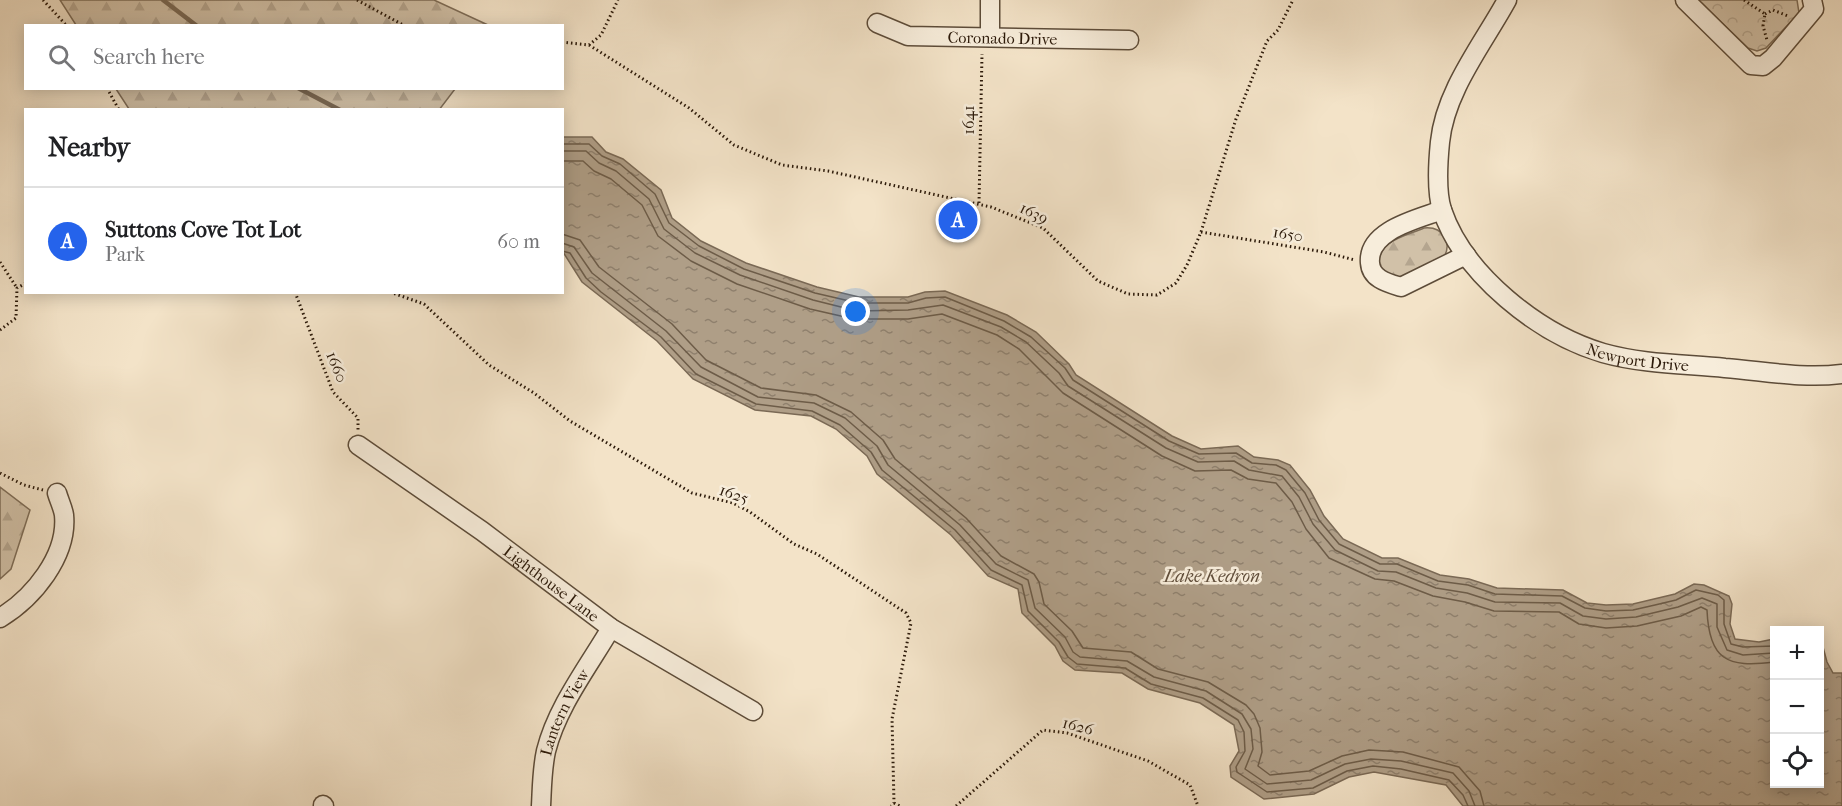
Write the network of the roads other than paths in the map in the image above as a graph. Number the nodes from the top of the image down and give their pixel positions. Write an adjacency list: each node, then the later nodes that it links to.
1 (990, 0): 6 (street)
2 (1507, 0): 8 (street, Newport Drive)
3 (1685, 0): 4 (street)
4 (1812, 0)
5 (877, 23): 6 (street, Coronado Drive)
6 (986, 37): 7 (street, Coronado Drive)
7 (1129, 40)
8 (1442, 210): 9 (street, Newport Drive); 9 (street)
9 (1466, 255): 10 (street, Newport Drive)
10 (1842, 374)
11 (358, 445): 14 (street, Lighthouse Lane)
12 (57, 493): 13 (street)
13 (0, 618)
14 (611, 628): 15 (street, Lighthouse Lane); 16 (street, Lantern View)
15 (753, 711)
16 (542, 806)

